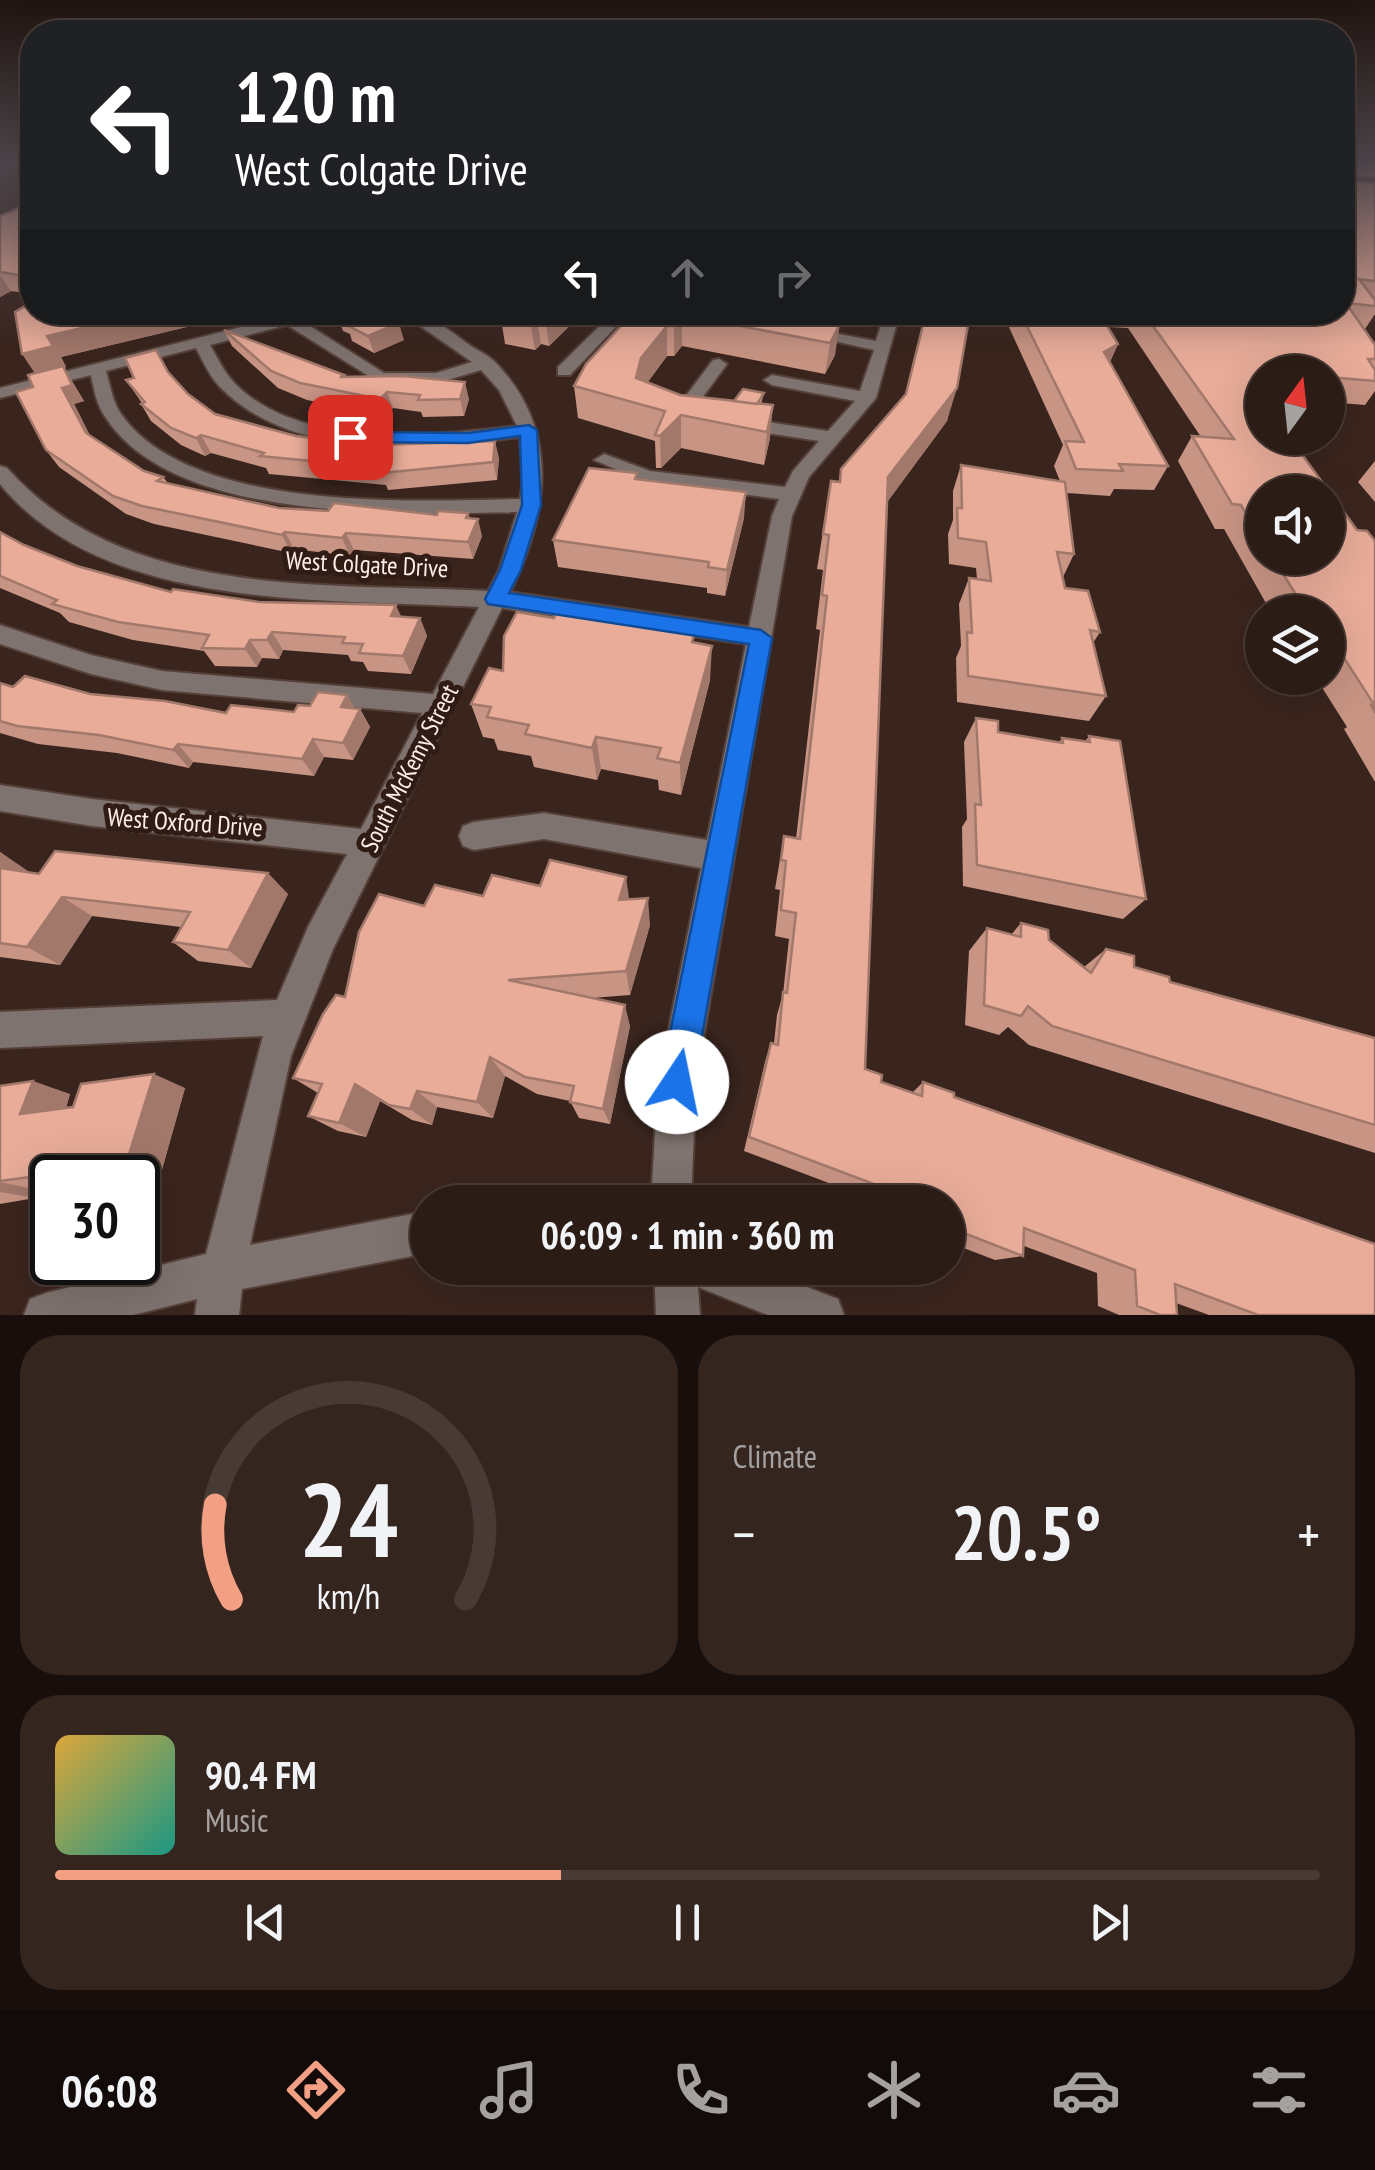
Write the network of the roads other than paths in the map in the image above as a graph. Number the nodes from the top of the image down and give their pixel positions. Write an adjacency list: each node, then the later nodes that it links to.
1 (278, 325): 7 (street)
2 (289, 325): 9 (street)
3 (431, 325): 9 (street, South McKemy Street)
4 (610, 325): 12 (street)
5 (890, 325): 8 (street)
6 (790, 330): 8 (street)
7 (202, 344): 11 (street); 16 (street)
8 (885, 347): 15 (street)
9 (487, 363): 16 (street, South McKemy Street)
10 (719, 364): 17 (street)
11 (96, 368): 14 (street); 21 (street)
12 (564, 371)
13 (772, 380): 15 (street)
14 (0, 393)
15 (867, 398): 17 (street)
16 (529, 430): 21 (street, South McKemy Street)
17 (834, 438): 20 (street)
18 (604, 460): 20 (street)
19 (0, 472): 22 (street, West Colgate Drive)
20 (791, 494): 24 (street)
21 (531, 505): 22 (street, South McKemy Street)
22 (496, 599): 24 (street, West Colgate Drive); 25 (street, South McKemy Street)
23 (0, 634): 25 (street)
24 (761, 638): 29 (street)
25 (441, 706): 28 (street, South McKemy Street)
26 (0, 798): 28 (street, West Oxford Drive)
27 (474, 836): 29 (street)
28 (370, 844): 30 (street, South McKemy Street)
29 (720, 858): 32 (street)
30 (288, 1017): 31 (street); 34 (street, South McKemy Street)
31 (0, 1030)
32 (671, 1185)
33 (410, 1235): 34 (street)
34 (223, 1271): 37 (street); 38 (street, South McKemy Street)
35 (675, 1285): 39 (street)
36 (747, 1285): 40 (street)
37 (46, 1315)
38 (217, 1315)
39 (678, 1315)
40 (822, 1315)

